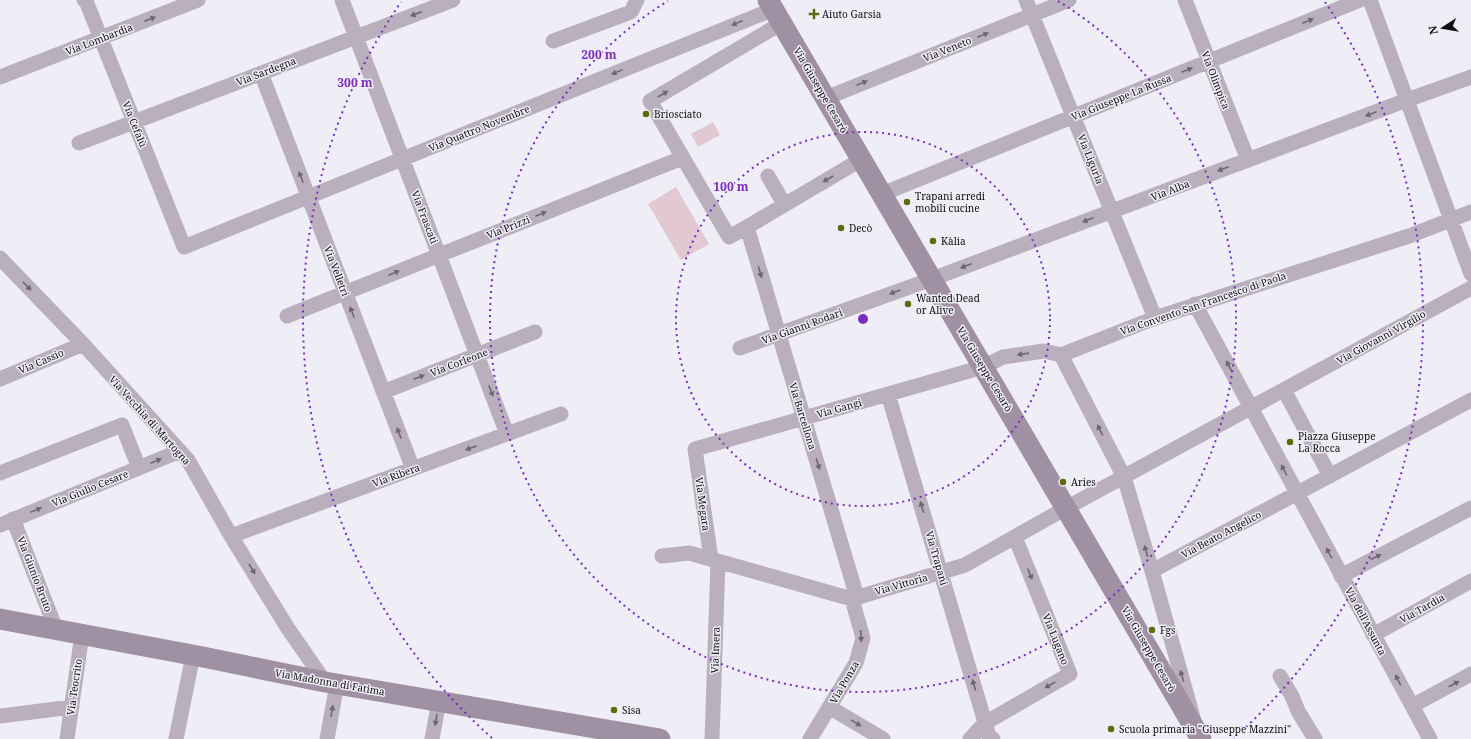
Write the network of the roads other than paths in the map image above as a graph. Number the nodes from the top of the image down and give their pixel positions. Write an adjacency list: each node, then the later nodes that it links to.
1 (85, 0): 14 (street, Via Cefalù)
2 (198, 0): 14 (street, Via Lombardia, one-way to 2)
3 (342, 0): 13 (street, Via Frascati)
4 (453, 0): 13 (street, Via Sardegna, one-way to 13)
5 (637, 0): 15 (street)
6 (1026, 0): 12 (street, Via Liguria)
7 (1069, 0): 12 (street, Via Veneto)
8 (1185, 0): 16 (street, Via Olimpica)
9 (1360, 0): 16 (street, Via Giuseppe La Russa, one-way to 9)
10 (1370, 0): 21 (street)
11 (775, 7): 20 (street, Via Giuseppe Cesarò); 25 (street, Via Quattro Novembre, one-way to 25); 27 (street, one-way to 11)
12 (1032, 15): 20 (street, Via Veneto, one-way to 12); 22 (street, Via Liguria)
13 (356, 37): 17 (street, Via Sardegna); 25 (street, Via Frascati)
14 (100, 38): 18 (street, Via Lombardia); 23 (street, Via Cefalù)
15 (553, 41)
16 (1209, 62): 22 (street, Via Giuseppe La Russa, one-way to 16); 28 (street, Via Olimpica)
17 (260, 73): 23 (street, Via Sardegna); 31 (street, Via Velletri, one-way to 17)
18 (0, 77)
19 (1471, 77): 21 (street, Via Alba)
20 (826, 98): 26 (street, Via Giuseppe Cesarò)
21 (1407, 100): 28 (street, Via Alba, one-way to 28); 35 (street)
22 (1073, 117): 30 (street, Via Giuseppe La Russa); 33 (street, Via Liguria)
23 (134, 122): 24 (street, Via Sardegna); 37 (street, Via Cefalù)
24 (79, 143)
25 (403, 159): 31 (street, Via Quattro Novembre); 38 (street, Via Frascati)
26 (862, 159): 30 (street, Via Giuseppe Cesarò); 32 (street, one-way to 32)
27 (677, 160): 36 (street); 38 (street, Via Prizzi, one-way to 27)
28 (1248, 160): 33 (street, Via Alba, one-way to 33)
29 (768, 176): 32 (street)
30 (882, 194): 41 (street, Via Giuseppe Cesarò)
31 (308, 197): 37 (street, Via Quattro Novembre); 43 (street, Via Velletri)
32 (784, 204): 36 (street)
33 (1112, 211): 41 (street, Via Alba, one-way to 41); 46 (street, Via Liguria)
34 (1471, 212): 35 (street, Via Convento San Francesco di Paola)
35 (1451, 219): 40 (street); 44 (street, Via Convento San Francesco di Paola)
36 (748, 231): 48 (street, Via Barcellona, one-way to 48)
37 (184, 247)
38 (439, 255): 43 (street, Via Prizzi, one-way to 38); 51 (street, Via Frascati)
39 (0, 258): 49 (street, Via Vecchia di Martogna, one-way to 49)
40 (1471, 274)
41 (932, 279): 48 (street, Via Gianni Rodari, one-way to 48); 53 (street, Via Giuseppe Cesarò)
42 (1471, 288): 55 (street, Via Giovanni Virgilio)
43 (345, 293): 45 (street, Via Prizzi); 56 (street, Via Velletri, one-way to 43)
44 (1195, 304): 46 (street, Via Convento San Francesco di Paola); 59 (street, one-way to 44)
45 (287, 316)
46 (1155, 318): 52 (street, Via Convento San Francesco di Paola)
47 (534, 332): 51 (street, Via Corleone)
48 (779, 334): 50 (street, Via Gianni Rodari); 61 (street, Via Barcellona)
49 (83, 344): 54 (street, Via Cassio); 64 (street, Via Vecchia di Martogna)
50 (740, 348)
51 (477, 355): 56 (street, Via Corleone, one-way to 51); 62 (street, Via Frascati, one-way to 62)
52 (1061, 355): 53 (street, Via Gangi, one-way to 53); 69 (street, one-way to 52)
53 (983, 367): 57 (street, Via Gangi); 71 (street, Via Giuseppe Cesarò)
54 (0, 379)
55 (1288, 388): 59 (street, Via Giovanni Virgilio); 68 (street)
56 (383, 392): 66 (street, Via Velletri, one-way to 56)
57 (888, 394): 61 (street, Via Gangi); 79 (street, Via Trapani, one-way to 57)
58 (1471, 400): 68 (street)
59 (1247, 407): 69 (street); 70 (street, Via dell'Assunta, one-way to 59)
60 (561, 414): 62 (street, Via Ribera)
61 (804, 418): 63 (street, Via Gangi); 82 (street, Via Barcellona, one-way to 82)
62 (507, 434): 66 (street, Via Ribera, one-way to 66)
63 (695, 449): 77 (street, Via Megara)
64 (180, 451): 65 (street, Via Giulio Cesare, one-way to 64); 74 (street, Via Vecchia di Martogna)
65 (139, 468): 67 (street); 73 (street, Via Giulio Cesare, one-way to 65)
66 (413, 469): 74 (street, Via Ribera)
67 (0, 473)
68 (1334, 474): 70 (street, Via Beato Angelico)
69 (1124, 477): 71 (street, Via Vittoria); 78 (street, one-way to 69)
70 (1296, 498): 78 (street, Via Beato Angelico); 80 (street, Via dell'Assunta, one-way to 70)
71 (1066, 508): 75 (street, Via Vittoria); 97 (street, Via Giuseppe Cesarò)
72 (1471, 508): 80 (street, one-way to 72)
73 (7, 522): 84 (street, Via Giunio Bruto)
74 (231, 536): 90 (street, Via Vecchia di Martogna, one-way to 90)
75 (1015, 537): 79 (street, Via Vittoria); 96 (street, Via Lugano, one-way to 96)
76 (662, 556): 77 (street)
77 (715, 560): 82 (street); 104 (street, Via Imera)
78 (1152, 571): 97 (street, one-way to 78)
79 (941, 572): 82 (street, Via Vittoria); 96 (street, Via Trapani, one-way to 79)
80 (1341, 576): 86 (street, Via dell'Assunta)
81 (1471, 581): 86 (street, Via Tardia)
82 (855, 598): 94 (street, Via Ponza, one-way to 94)
83 (0, 619): 84 (street, Via Madonna di Fatima)
84 (56, 629): 85 (street, Via Madonna di Fatima)
85 (82, 634): 87 (street, Via Madonna di Fatima); 93 (street, Via Teocrito)
86 (1373, 634): 92 (street, Via dell'Assunta, one-way to 86)
87 (198, 656): 90 (street, Via Madonna di Fatima); 99 (street); 100 (street)
88 (1471, 674): 92 (street, one-way to 88)
89 (1280, 676): 109 (street)
90 (331, 683): 91 (street, Via Madonna di Fatima); 101 (street, one-way to 90)
91 (439, 701): 102 (street, one-way to 102); 103 (street, Via Madonna di Fatima)
92 (1412, 706): 110 (street, Via dell'Assunta)
93 (72, 707): 95 (street); 98 (street, Via Teocrito)
94 (829, 707): 105 (street, Via Ponza); 106 (street, one-way to 106)
95 (0, 716)
96 (985, 723): 107 (street, Via Lugano); 108 (street, Via Trapani)
97 (1198, 733)
98 (67, 739)
99 (176, 739)
100 (186, 739)
101 (327, 739)
102 (432, 739)
103 (660, 739)
104 (712, 739)
105 (810, 739)
106 (883, 739)
107 (970, 739)
108 (993, 739)
109 (1315, 739)
110 (1430, 739)

